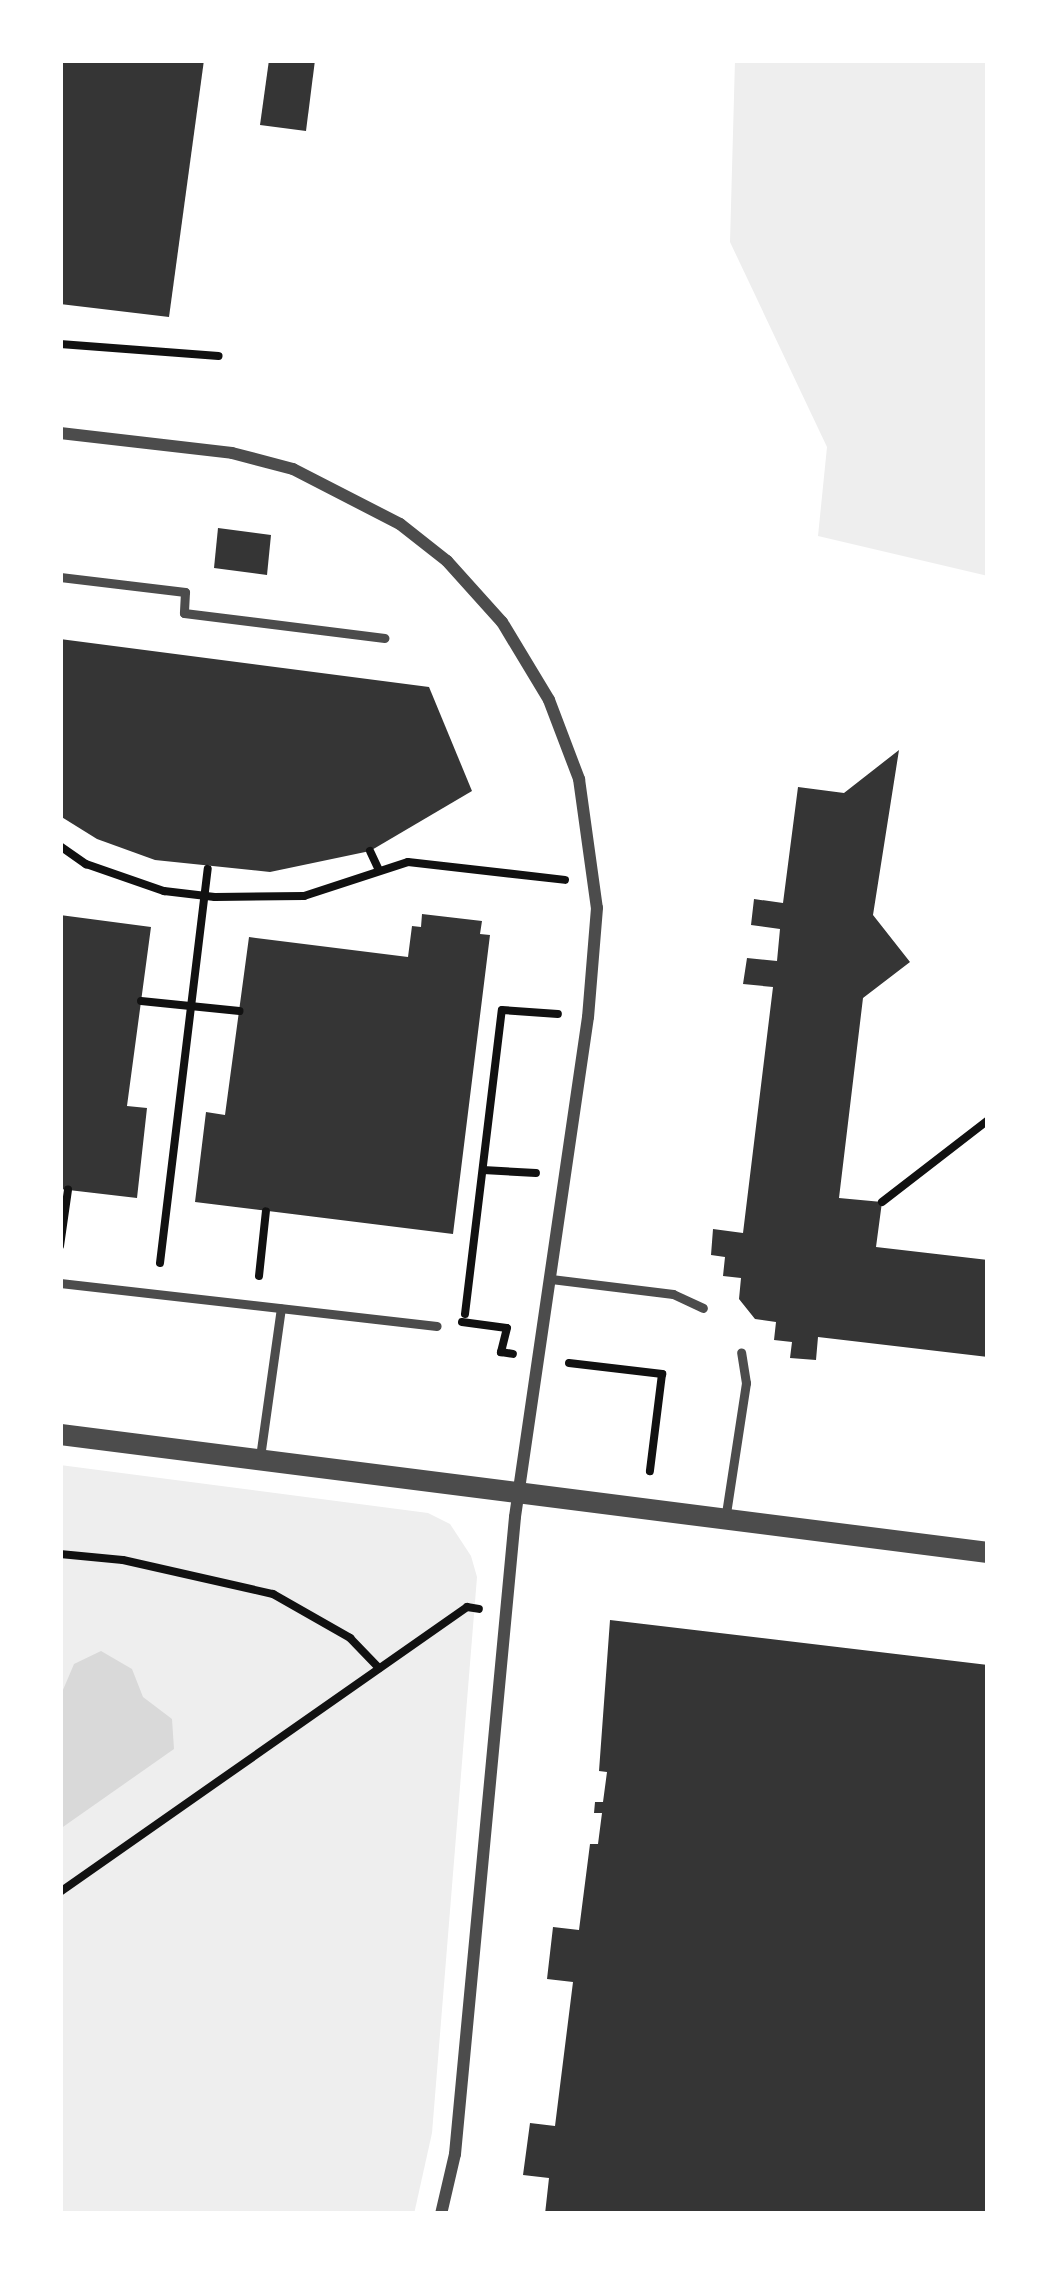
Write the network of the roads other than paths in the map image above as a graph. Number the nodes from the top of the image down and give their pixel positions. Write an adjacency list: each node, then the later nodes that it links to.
1 (60, 433): 4 (street)
2 (60, 577): 3 (lane)
3 (384, 638)
4 (551, 1279): 7 (lane); 12 (street)
5 (60, 1283): 6 (lane)
6 (280, 1308): 8 (lane); 11 (lane)
7 (703, 1308)
8 (437, 1326)
9 (741, 1352): 13 (lane)
10 (60, 1434): 11 (street)
11 (260, 1459): 12 (street)
12 (518, 1493): 13 (street); 15 (street)
13 (725, 1520): 14 (street)
14 (988, 1552)
15 (441, 2214)

